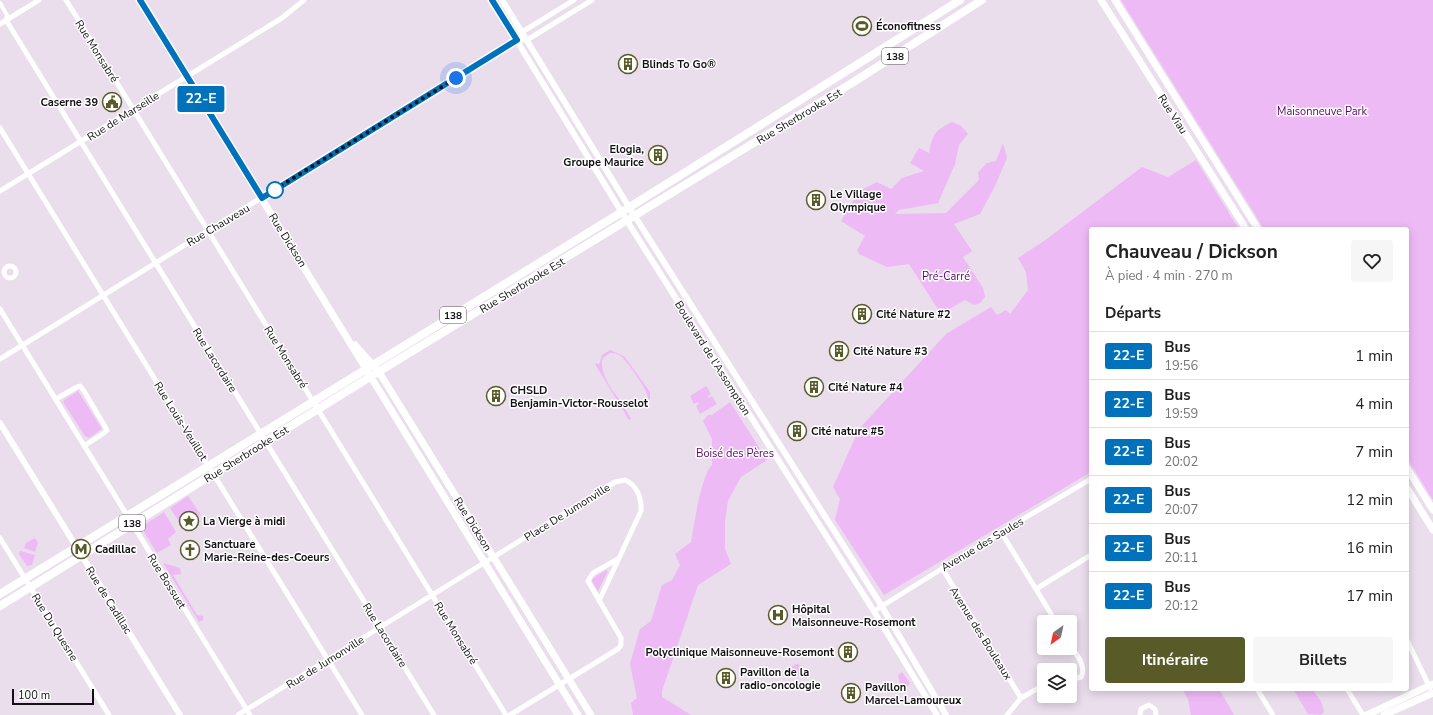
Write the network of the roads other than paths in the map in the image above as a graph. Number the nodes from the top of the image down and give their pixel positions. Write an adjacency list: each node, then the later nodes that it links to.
1 (39, 0): 15 (street)
2 (66, 0): 22 (street, Rue Monsabré)
3 (140, 0): 21 (main road, Rue Dickson)
4 (304, 0): 21 (street, Rue de Marseille)
5 (492, 0): 19 (street, Boulevard de l'Assomption)
6 (502, 0): 18 (street, Boulevard de l'Assomption)
7 (574, 0): 18 (street, Rue Chauveau)
8 (592, 0): 20 (street)
9 (960, 0): 14 (main road, Rue Sherbrooke Est / 138)
10 (982, 0): 17 (main road, Rue Sherbrooke Est / 138)
11 (1101, 0): 34 (main road, Rue Viau)
12 (1115, 0): 35 (main road, Rue Viau)
13 (0, 3): 15 (street, Rue Lacordaire)
14 (931, 18): 17 (main road); 30 (main road, Rue Sherbrooke Est / 138)
15 (6, 20): 16 (street); 24 (street, Rue Lacordaire)
16 (0, 24)
17 (938, 28): 32 (main road, Rue Sherbrooke Est / 138)
18 (522, 32): 19 (street, Rue Chauveau); 20 (street, Boulevard de l'Assomption)
19 (517, 40): 20 (street); 27 (street, Boulevard de l'Assomption); 29 (street, Rue Chauveau)
20 (527, 40): 26 (street, Boulevard de l'Assomption)
21 (187, 77): 22 (street, Rue de Marseille); 29 (main road, Rue Dickson)
22 (133, 109): 24 (street, Rue de Marseille); 36 (street, Rue Monsabré)
23 (0, 128): 25 (street, Rue Louis-Veuillot)
24 (81, 142): 25 (street, Rue de Marseille); 37 (street, Rue Lacordaire)
25 (29, 174): 28 (street, Rue de Marseille); 38 (street, Rue Louis-Veuillot)
26 (610, 178): 27 (street); 30 (street, Boulevard de l'Assomption)
27 (603, 182): 31 (street, Boulevard de l'Assomption)
28 (0, 191)
29 (262, 198): 36 (street, Rue Chauveau); 40 (main road, Rue Dickson)
30 (629, 207): 31 (main road, Rue Sherbrooke Est / 138); 32 (street, Boulevard de l'Assomption)
31 (621, 212): 33 (street, Boulevard de l'Assomption); 43 (main road, Rue Sherbrooke Est / 138)
32 (634, 216): 33 (main road, Rue Sherbrooke Est / 138); 79 (street, Boulevard de l'Assomption)
33 (627, 221): 45 (main road, Rue Sherbrooke Est / 138); 80 (street, Boulevard de l'Assomption)
34 (1245, 227)
35 (1257, 227)
36 (208, 231): 37 (street, Rue Chauveau); 48 (street, Rue Monsabré)
37 (155, 263): 38 (street, Rue Chauveau); 51 (street, Rue Lacordaire)
38 (104, 296): 41 (street, Rue Chauveau); 54 (street, Rue Louis-Veuillot)
39 (0, 309): 41 (street, Rue Bossuet)
40 (348, 337): 43 (main road, Rue Dickson); 44 (main road, Rue Dickson)
41 (22, 345): 42 (street, Rue Chauveau); 47 (street, Rue Bossuet)
42 (0, 359)
43 (373, 364): 44 (main road, Rue Sherbrooke Est / 138); 45 (main road, Rue Dickson)
44 (365, 369): 46 (main road, Rue Dickson); 48 (main road, Rue Sherbrooke Est / 138)
45 (379, 372): 46 (main road, Rue Sherbrooke Est / 138); 68 (main road, Rue Dickson)
46 (370, 377): 49 (main road, Rue Sherbrooke Est / 138); 70 (main road, Rue Dickson)
47 (56, 399): 53 (street, Rue Bossuet); 53 (street)
48 (313, 401): 49 (street, Rue Monsabré); 51 (main road, Rue Sherbrooke Est / 138)
49 (319, 409): 52 (main road, Rue Sherbrooke Est / 138); 76 (street, Rue Monsabré)
50 (0, 423): 65 (street, Rue de Cadillac)
51 (260, 434): 52 (street, Rue Lacordaire); 54 (main road, Rue Sherbrooke Est / 138)
52 (266, 442): 56 (main road, Rue Sherbrooke Est / 138); 82 (street, Rue Lacordaire)
53 (84, 446): 60 (street, Rue Bossuet)
54 (208, 465): 56 (street, Rue Louis-Veuillot); 60 (main road, Rue Sherbrooke Est / 138)
55 (1409, 471): 59 (main road)
56 (213, 474): 61 (main road, Rue Sherbrooke Est / 138); 85 (street, Rue Louis-Veuillot)
57 (1089, 480): 63 (street, Avenue des Saules)
58 (1409, 491): 62 (main road)
59 (1433, 510)
60 (127, 516): 61 (street, Rue Bossuet); 65 (main road, Rue Sherbrooke Est / 138)
61 (132, 524): 66 (main road, Rue Sherbrooke Est / 138); 94 (street, Rue Bossuet)
62 (1433, 530)
63 (1001, 532): 71 (street, Avenue des Saules); 74 (street)
64 (0, 538): 72 (street, Rue Du Quesne)
65 (76, 546): 66 (street, Rue de Cadillac); 72 (main road, Rue Sherbrooke Est / 138)
66 (81, 555): 73 (main road, Rue Sherbrooke Est / 138); 97 (street, Rue de Cadillac)
67 (1089, 556): 74 (street)
68 (494, 557): 69 (street, Place De Jumonville); 70 (street, Rue de Jumonville); 87 (main road, Rue Dickson)
69 (618, 560): 77 (street, Place De Jumonville); 77 (street)
70 (484, 563): 76 (street, Rue de Jumonville); 88 (main road, Rue Dickson)
71 (942, 568): 79 (street, Avenue des Saules); 93 (street, Avenue des Bouleaux)
72 (25, 578): 73 (street, Rue Du Quesne); 75 (main road, Rue Sherbrooke Est / 138)
73 (30, 586): 78 (main road, Rue Sherbrooke Est / 138); 96 (street, Rue Du Quesne)
74 (1036, 589): 81 (street)
75 (0, 594)
76 (432, 595): 82 (street, Rue de Jumonville); 102 (street, Rue Monsabré)
77 (599, 601): 87 (street)
78 (0, 606)
79 (881, 607): 80 (street, Avenue des Saules); 107 (street, Boulevard de l'Assomption)
80 (874, 611): 106 (street, Boulevard de l'Assomption)
81 (1052, 615)
82 (380, 628): 85 (street, Rue de Jumonville); 101 (street, Rue Lacordaire)
83 (1409, 644): 90 (street)
84 (1076, 655): 86 (street)
85 (328, 660): 94 (street, Rue de Jumonville); 100 (street, Rue Louis-Veuillot)
86 (1077, 677)
87 (568, 678): 88 (street); 105 (main road, Rue Dickson)
88 (559, 685): 103 (street); 104 (main road, Rue Dickson)
89 (1037, 689): 93 (street)
90 (1432, 689): 95 (main road)
91 (1258, 691): 111 (street)
92 (1348, 691): 112 (street)
93 (1021, 698): 108 (street)
94 (247, 710): 98 (street, Rue de Jumonville); 99 (street, Rue Bossuet)
95 (1388, 712): 113 (main road)
96 (109, 715)
97 (180, 715)
98 (238, 715)
99 (250, 715)
100 (362, 715)
101 (434, 715)
102 (506, 715)
103 (510, 715)
104 (578, 715)
105 (591, 715)
106 (937, 715)
107 (946, 715)
108 (1007, 715)
109 (1140, 715): 110 (street)
110 (1156, 715)
111 (1273, 715)
112 (1364, 715)
113 (1367, 715)

